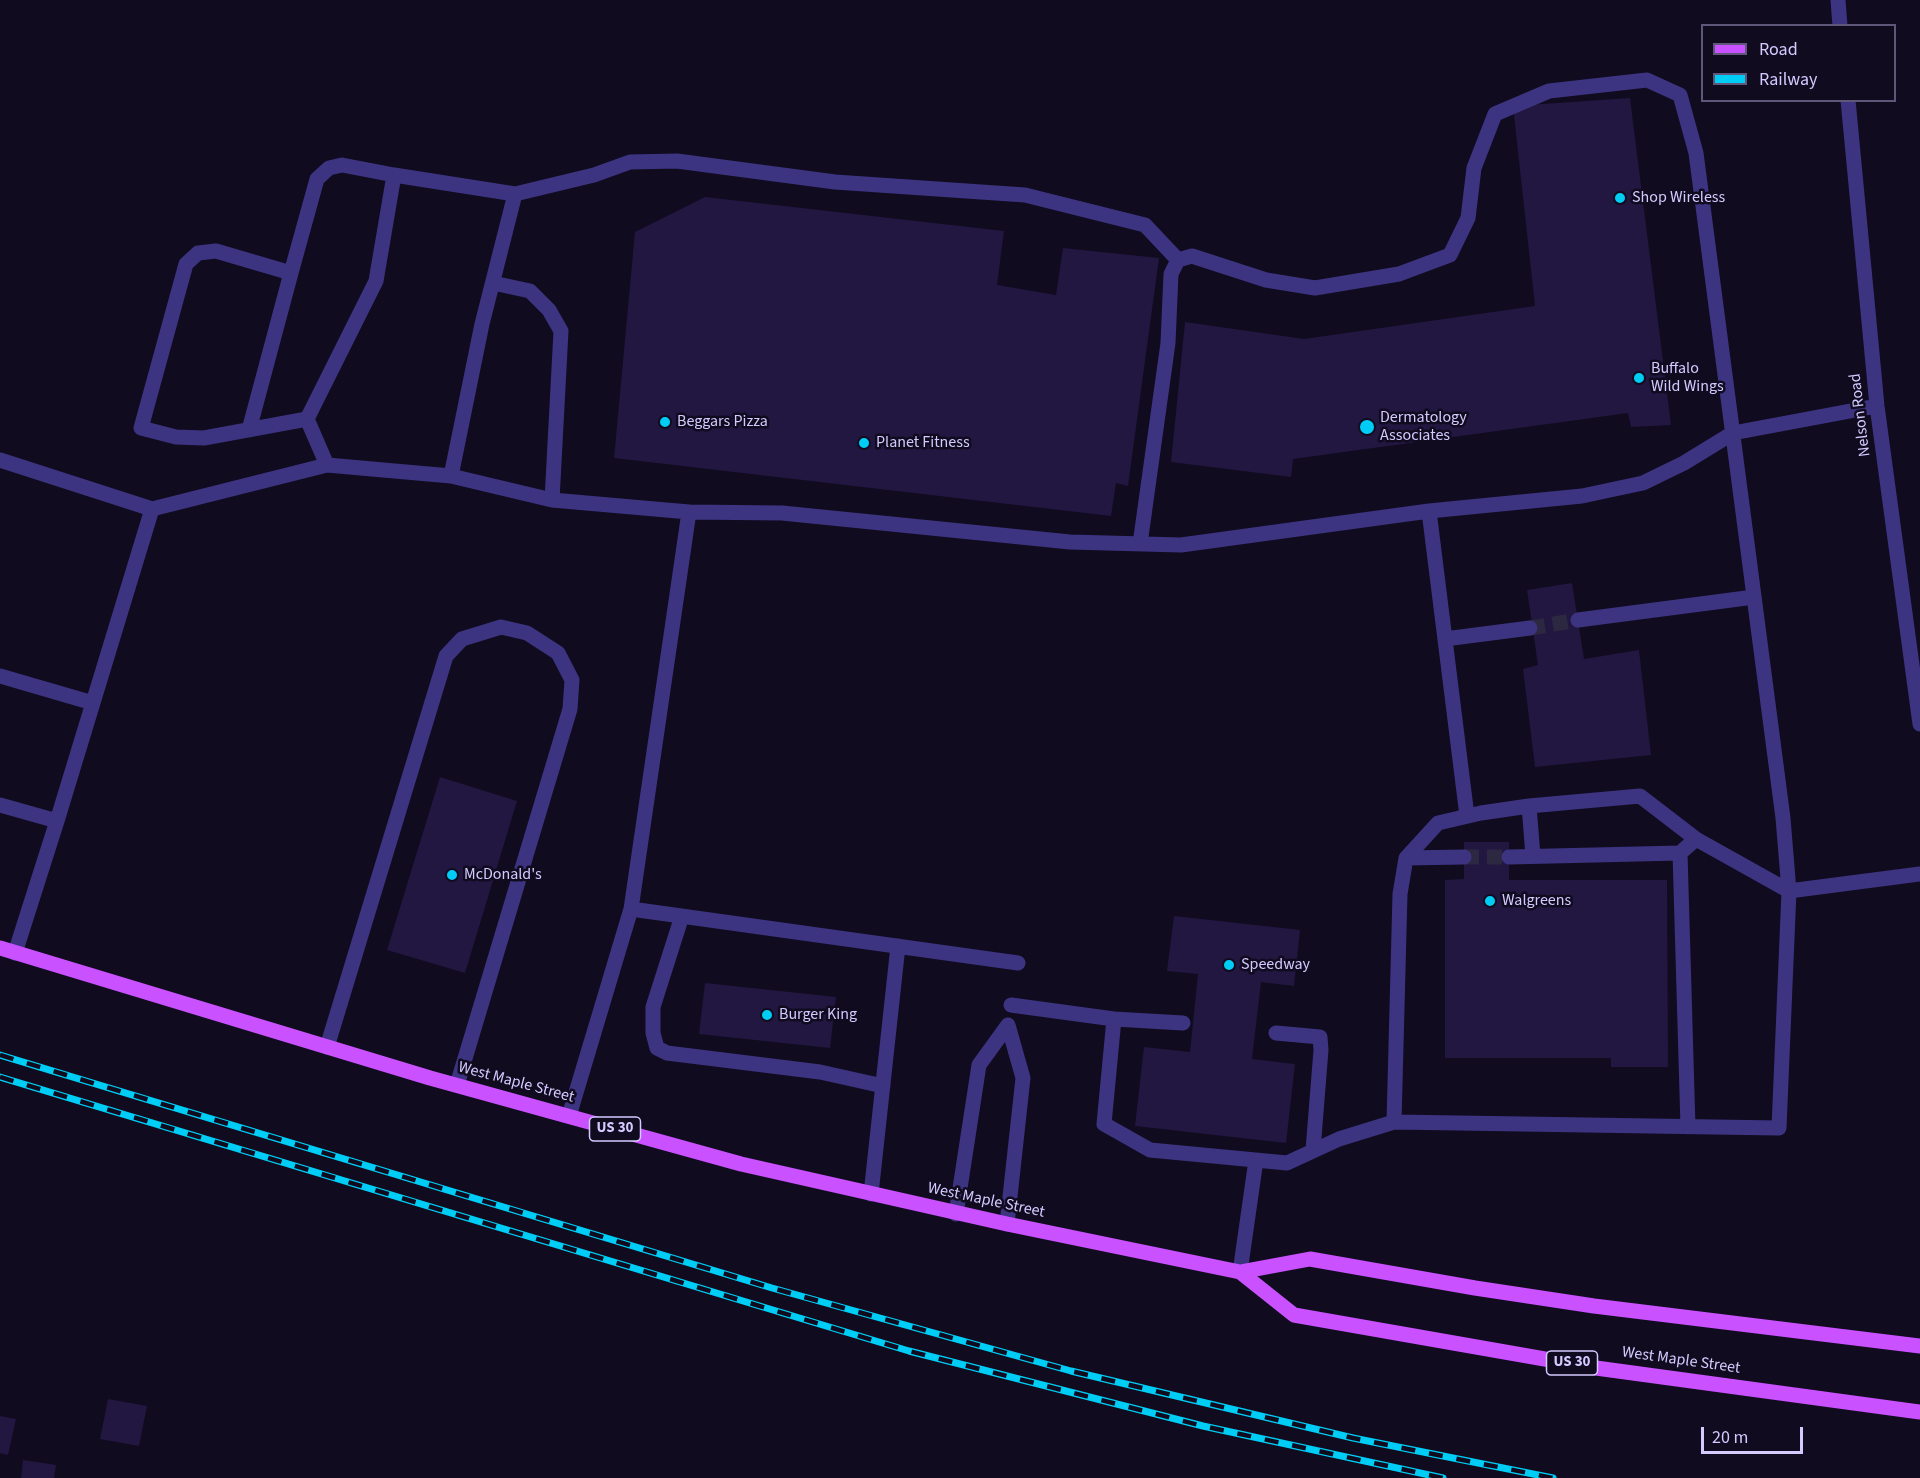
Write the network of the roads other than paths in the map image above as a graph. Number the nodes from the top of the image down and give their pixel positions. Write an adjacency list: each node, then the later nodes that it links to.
1 (1838, 0): 2 (street)
2 (1840, 24)
3 (1848, 102): 9 (street, Nelson Road)
4 (394, 175): 5 (street); 7 (street); 10 (street)
5 (515, 194): 6 (street); 8 (street)
6 (1178, 260): 12 (street); 20 (street)
7 (291, 273): 11 (street); 11 (street)
8 (493, 283): 15 (street); 16 (street)
9 (1877, 406): 12 (street); 27 (street, Nelson Road)
10 (307, 419): 11 (street); 14 (street)
11 (249, 430)
12 (1733, 433): 18 (street); 21 (street)
13 (0, 460): 17 (street)
14 (327, 465): 15 (street); 17 (street)
15 (451, 476): 16 (street)
16 (552, 500): 19 (street)
17 (152, 509): 26 (street)
18 (1429, 511): 20 (street); 24 (street)
19 (689, 512): 20 (street); 40 (street)
20 (1140, 544)
21 (1754, 597): 22 (street); 39 (street)
22 (1578, 620)
23 (1530, 627): 24 (street)
24 (1445, 639): 30 (street)
25 (0, 676): 26 (street)
26 (93, 703): 31 (street)
27 (1920, 724)
28 (0, 805): 31 (street)
29 (1528, 806): 30 (street); 32 (street); 34 (street)
30 (1467, 816): 37 (street)
31 (57, 822): 43 (street)
32 (1696, 839): 33 (street); 39 (street)
33 (1680, 853): 34 (street); 54 (street)
34 (1533, 856): 36 (street)
35 (1464, 857): 37 (street)
36 (1509, 857)
37 (1406, 858): 53 (street)
38 (1920, 874): 39 (street)
39 (1789, 891): 54 (street)
40 (631, 909): 41 (street); 52 (street)
41 (682, 916): 42 (street); 51 (street)
42 (898, 946): 44 (street); 51 (street)
43 (7, 951): 49 (main road, West Maple Street / US 30)
44 (1018, 963)
45 (1011, 1005): 46 (street)
46 (1114, 1019): 47 (street); 56 (street)
47 (1183, 1023)
48 (1276, 1032): 55 (street)
49 (327, 1047): 50 (main road, West Maple Street / US 30); 50 (street)
50 (457, 1085): 52 (main road, West Maple Street / US 30)
51 (883, 1086): 57 (street)
52 (569, 1116): 57 (main road, West Maple Street / US 30)
53 (1394, 1122): 54 (street); 55 (street)
54 (1688, 1127)
55 (1313, 1150): 56 (street)
56 (1256, 1160): 60 (street)
57 (871, 1194): 58 (main road, West Maple Street / US 30)
58 (956, 1214): 59 (main road, West Maple Street / US 30); 59 (street)
59 (1006, 1224): 60 (main road, West Maple Street / US 30)
60 (1240, 1272): 61 (main road, West Maple Street / US 30); 62 (main road, West Maple Street / US 30)
61 (1920, 1346)
62 (1920, 1412)

